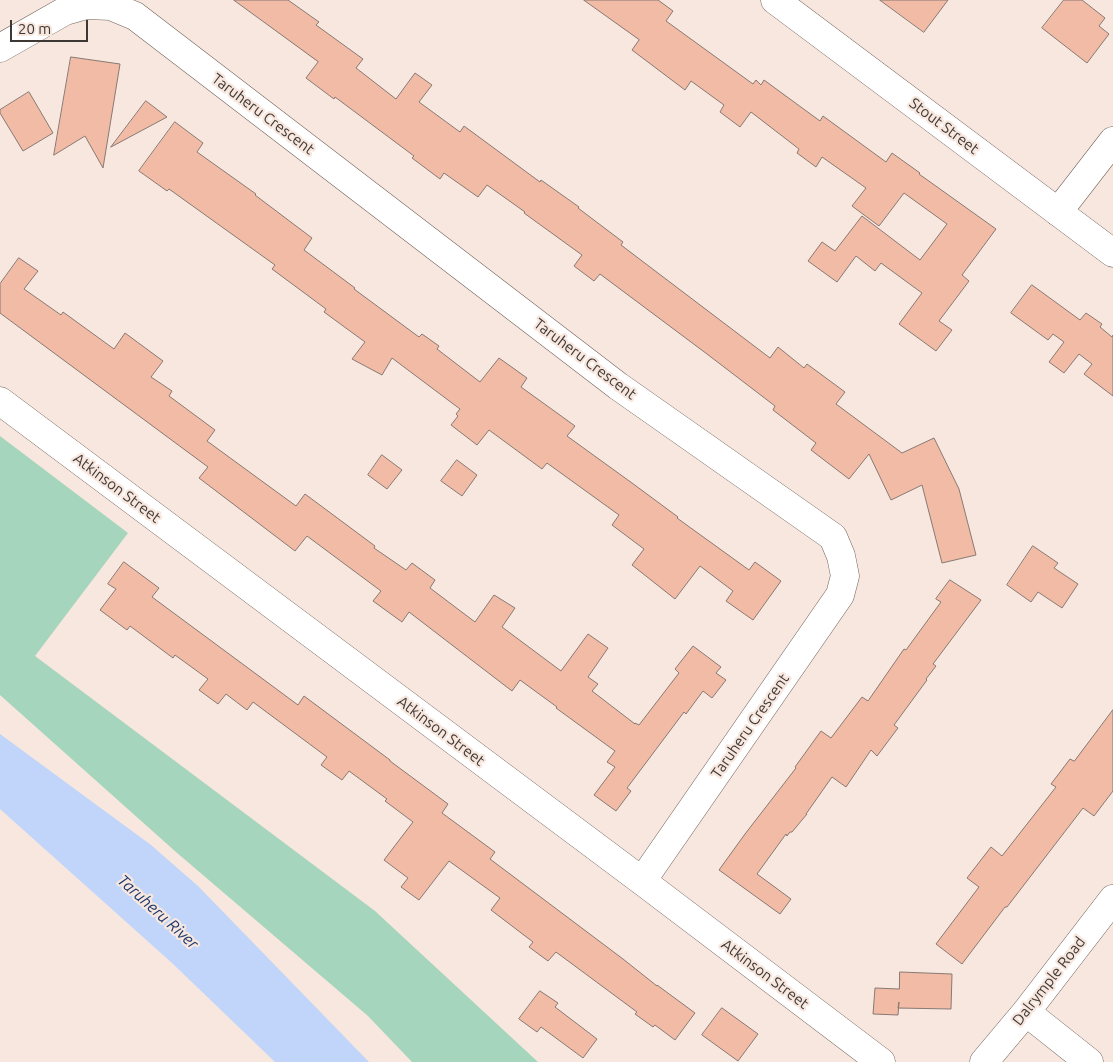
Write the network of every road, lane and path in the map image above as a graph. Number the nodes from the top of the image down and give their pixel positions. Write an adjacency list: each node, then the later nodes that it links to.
1 (775, 0): 4 (street, Stout Street)
2 (0, 48): 7 (street, Taruheru Crescent)
3 (1113, 141): 4 (street)
4 (1058, 212): 5 (street, Stout Street)
5 (1113, 253)
6 (0, 401): 7 (street, Atkinson Street)
7 (642, 881): 10 (street, Atkinson Street)
8 (1113, 899): 9 (street, Dalrymple Road)
9 (1026, 1012): 11 (street, Dalrymple Road); 12 (street)
10 (881, 1062)
11 (984, 1062)
12 (1089, 1062)

